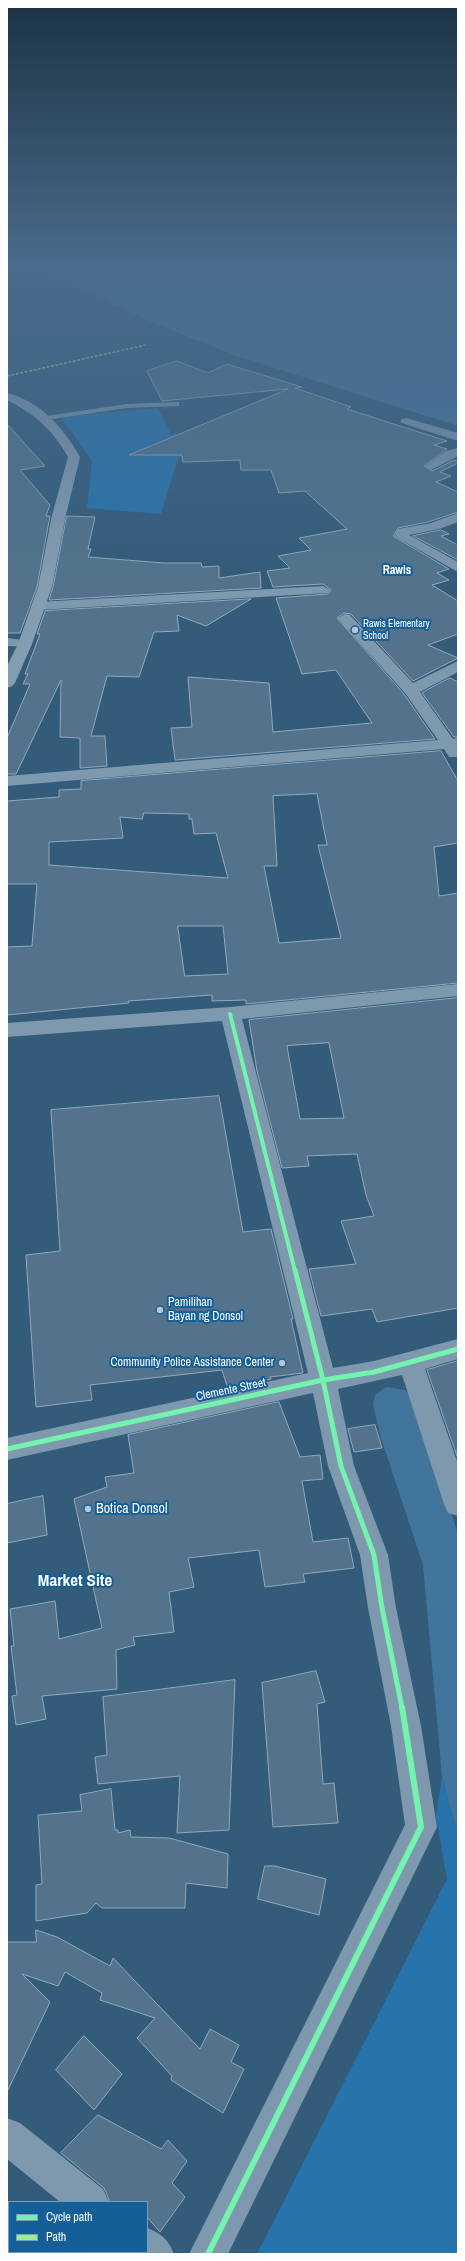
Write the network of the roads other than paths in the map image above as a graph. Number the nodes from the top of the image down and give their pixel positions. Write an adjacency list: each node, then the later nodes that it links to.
1 (7, 396): 3 (main road)
2 (176, 404): 3 (lane)
3 (46, 418): 11 (main road)
4 (406, 421): 5 (street)
5 (458, 437)
6 (458, 452): 7 (street)
7 (431, 466)
8 (458, 518): 9 (street)
9 (458, 568)
10 (322, 590): 11 (street)
11 (38, 606): 14 (main road)
12 (345, 618): 17 (street)
13 (7, 642): 14 (street)
14 (24, 646): 16 (main road)
15 (458, 666): 17 (street)
16 (10, 676)
17 (411, 690): 18 (street)
18 (453, 744): 19 (street); 20 (street)
19 (458, 757)
20 (7, 781)
21 (458, 990): 22 (street)
22 (230, 1014): 23 (street); 26 (street)
23 (7, 1030)
24 (458, 1349): 25 (street, Clemente Street)
25 (399, 1365): 26 (street, Clemente Street); 28 (street)
26 (332, 1379): 27 (street, Clemente Street); 31 (street)
27 (7, 1449)
28 (458, 1504)
29 (7, 2136): 30 (street)
30 (89, 2201)
31 (208, 2254)

